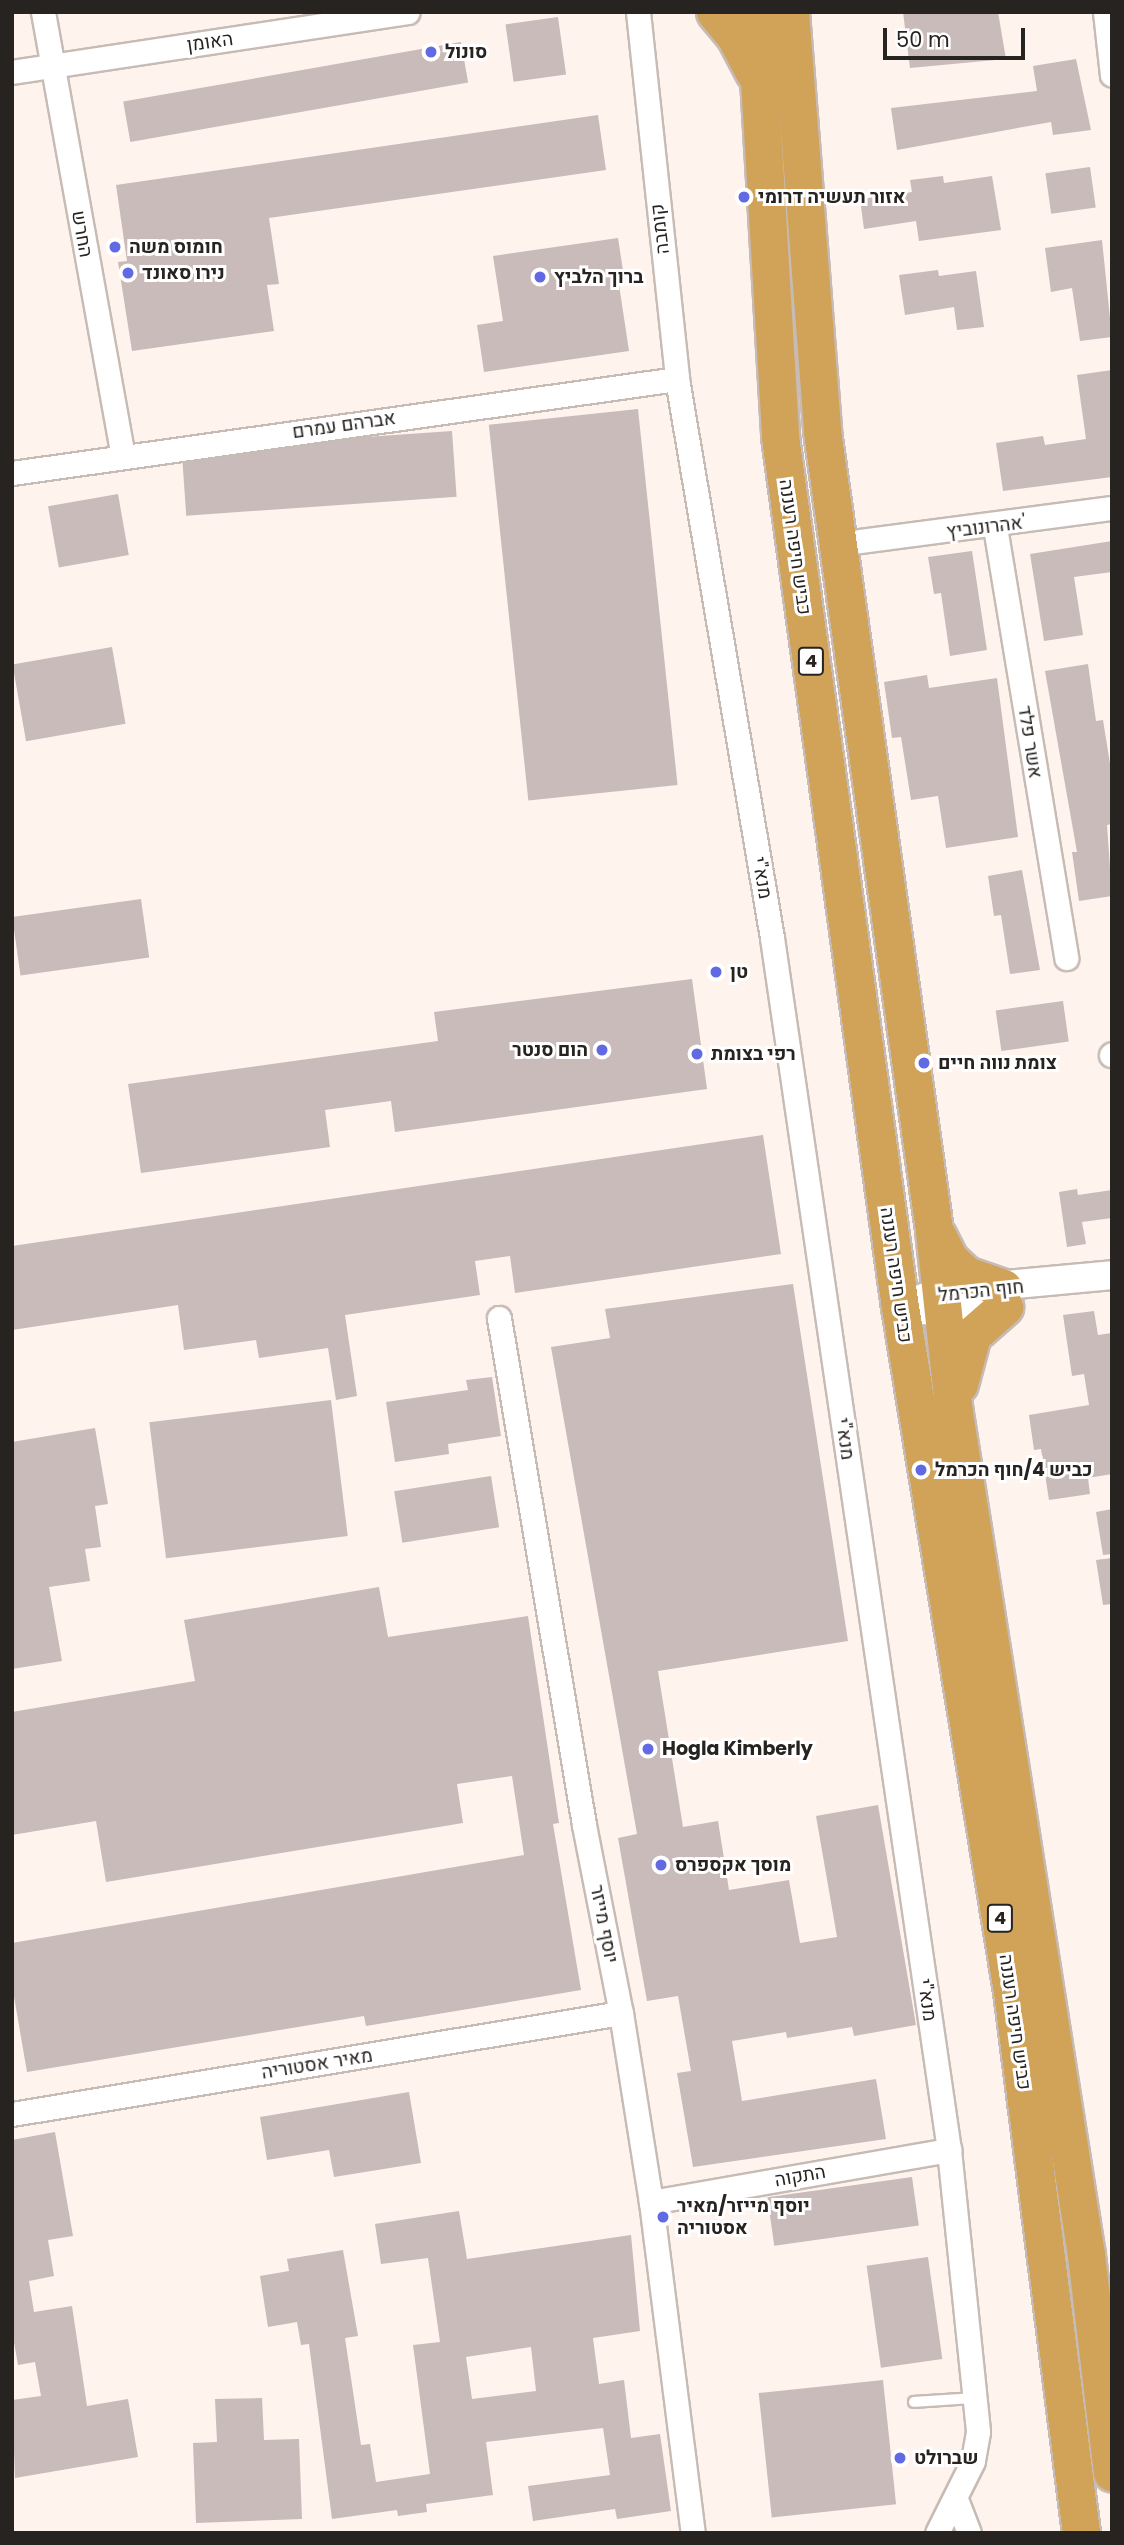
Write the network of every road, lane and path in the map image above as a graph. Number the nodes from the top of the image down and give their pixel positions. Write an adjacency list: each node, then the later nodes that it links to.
1 (43, 12): 9 (street, החרש)
2 (407, 12): 9 (street, האומן)
3 (638, 12): 12 (street, קומבה)
4 (656, 12): 12 (street, קומבה)
5 (715, 12): 13 (highway)
6 (755, 12): 13 (highway, כביש חיפה רעננה / 4)
7 (790, 12): 21 (highway, כביש חיפה רעננה / 4)
8 (1105, 12): 11 (street)
9 (52, 65): 10 (street, האומן); 15 (street, החרש)
10 (12, 72)
11 (1112, 75)
12 (642, 79): 14 (street, קומבה)
13 (758, 82): 25 (highway, כביש חיפה רעננה / 4)
14 (677, 379): 15 (street, אברהם עמרם); 30 (street, מנא"י)
15 (123, 455): 16 (street, אברהם עמרם)
16 (12, 473)
17 (1112, 508): 18 (street, אהרונוביץ')
18 (995, 527): 19 (street, אהרונוביץ'); 20 (street, אשר פלד)
19 (860, 541)
20 (1066, 958)
21 (934, 1230): 23 (highway); 24 (highway, כביש חיפה רעננה / 4)
22 (1098, 1278): 23 (street, חוף הכרמל)
23 (1004, 1297): 24 (street, חוף הכרמל); 27 (highway)
24 (943, 1302): 25 (street, חוף הכרמל); 27 (highway, כביש חיפה רעננה / 4)
25 (900, 1307): 34 (highway, כביש חיפה רעננה / 4)
26 (499, 1318): 28 (street, יוסף מייזר)
27 (954, 1413): 35 (highway, כביש חיפה רעננה / 4)
28 (621, 2013): 29 (street, מאיר אסטוריה); 31 (street, יוסף מייזר)
29 (12, 2115)
30 (949, 2150): 31 (street, התקוה); 32 (street, מנא"י)
31 (651, 2202): 37 (street, יוסף מייזר)
32 (977, 2398): 33 (lane); 36 (street, מנא"י)
33 (914, 2402)
34 (1075, 2472): 40 (highway); 41 (highway, כביש חיפה רעננה / 4)
35 (1112, 2472)
36 (956, 2499): 38 (street, מנא"י); 39 (street)
37 (693, 2533)
38 (937, 2533)
39 (968, 2533)
40 (1053, 2533)
41 (1081, 2533)

